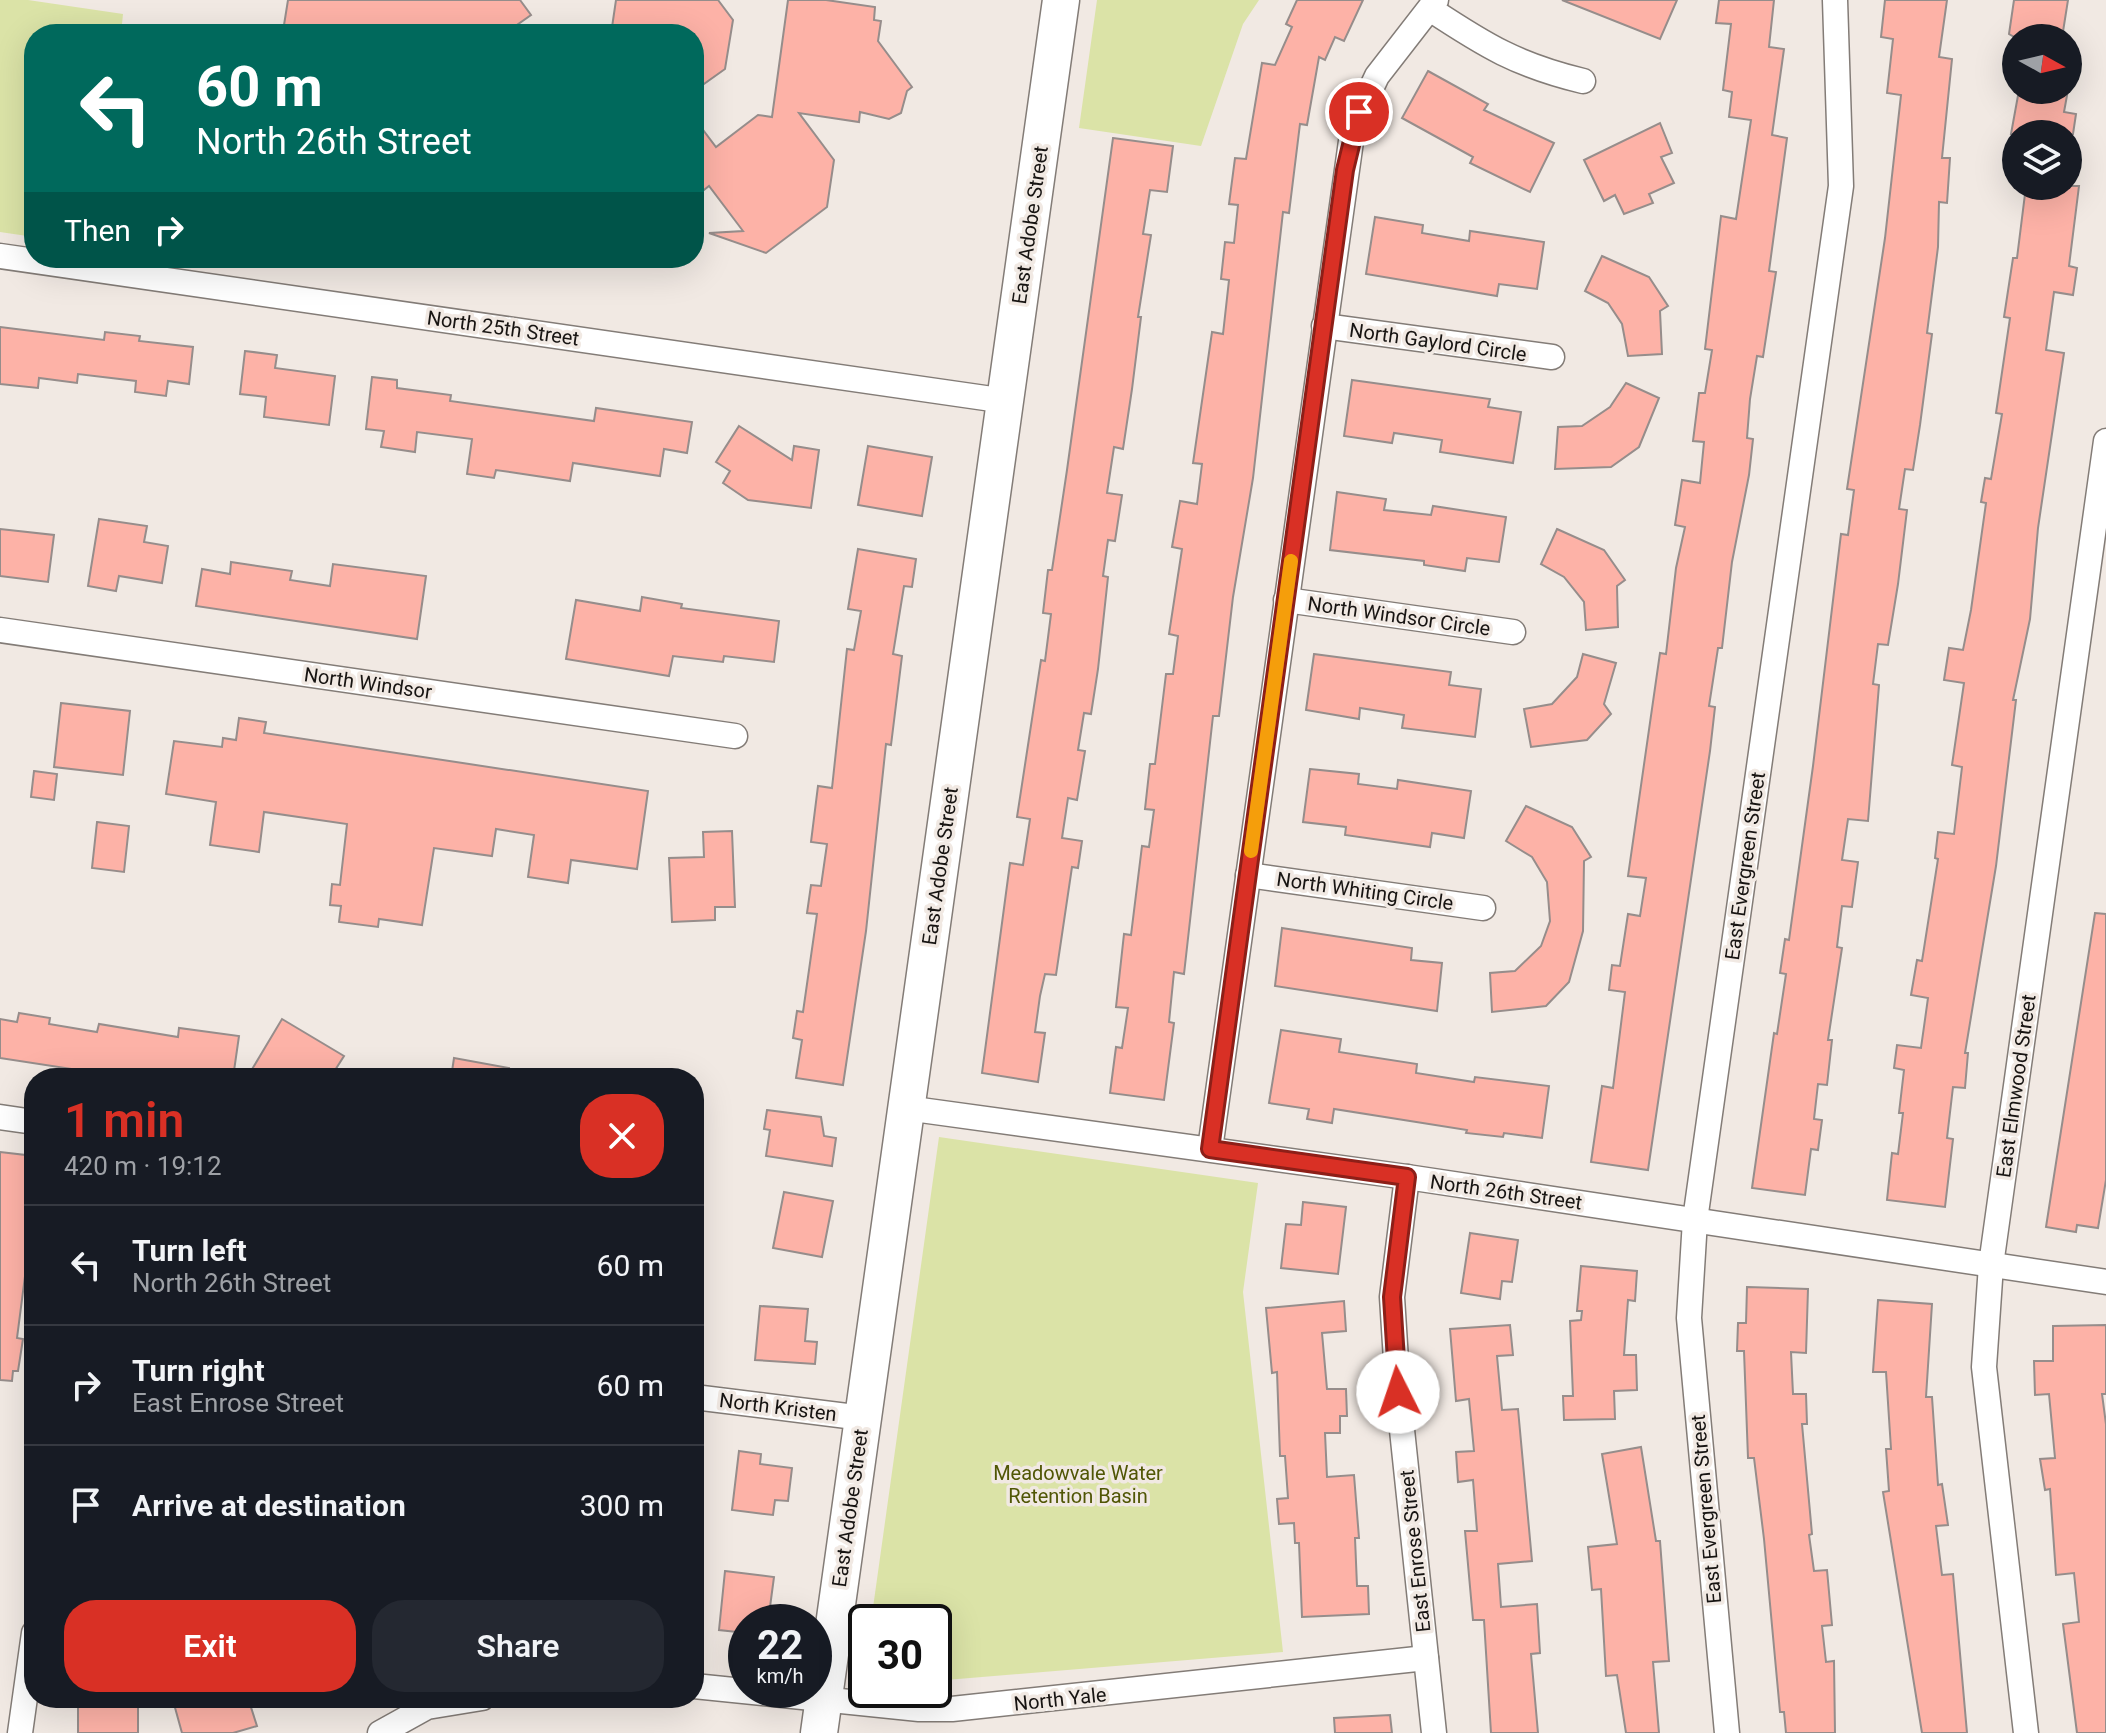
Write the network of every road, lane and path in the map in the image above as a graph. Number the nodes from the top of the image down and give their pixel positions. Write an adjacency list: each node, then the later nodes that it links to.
1 (1061, 0): 10 (street, East Adobe Street)
2 (1835, 0): 23 (street, East Evergreen Street)
3 (1433, 5): 4 (street); 8 (street)
4 (1583, 81)
5 (0, 256): 6 (street, North 25th Street)
6 (24, 259)
7 (83, 268): 10 (street, North 25th Street)
8 (1324, 326): 9 (street, North Gaylord Circle); 12 (street)
9 (1552, 357)
10 (1006, 401): 18 (street, East Adobe Street)
11 (2106, 441): 24 (street, East Elmwood Street)
12 (1286, 600): 14 (street, North Windsor Circle); 16 (street)
13 (0, 630): 15 (street, North Windsor)
14 (1513, 632)
15 (735, 736)
16 (1248, 875): 17 (street, North Whiting Circle); 21 (street)
17 (1483, 908)
18 (906, 1108): 21 (street, North 26th Street); 27 (street, East Adobe Street)
19 (0, 1117): 20 (street)
20 (24, 1121)
21 (1210, 1149): 22 (street, North 26th Street)
22 (1407, 1177): 23 (street, North 26th Street); 28 (street, East Enrose Street)
23 (1695, 1220): 24 (street, North 26th Street); 36 (street, East Evergreen Street)
24 (1991, 1265): 25 (street, North 26th Street); 37 (street, East Elmwood Street)
25 (2106, 1282)
26 (704, 1398): 27 (street, North Kristen)
27 (863, 1418): 32 (street, East Adobe Street)
28 (1426, 1658): 32 (street, North Yale); 35 (street, East Enrose Street)
29 (704, 1688): 32 (street, North Yale)
30 (24, 1704): 33 (street)
31 (425, 1708): 34 (street)
32 (822, 1717)
33 (20, 1733)
34 (380, 1733)
35 (1434, 1733)
36 (1727, 1733)
37 (2026, 1733)

